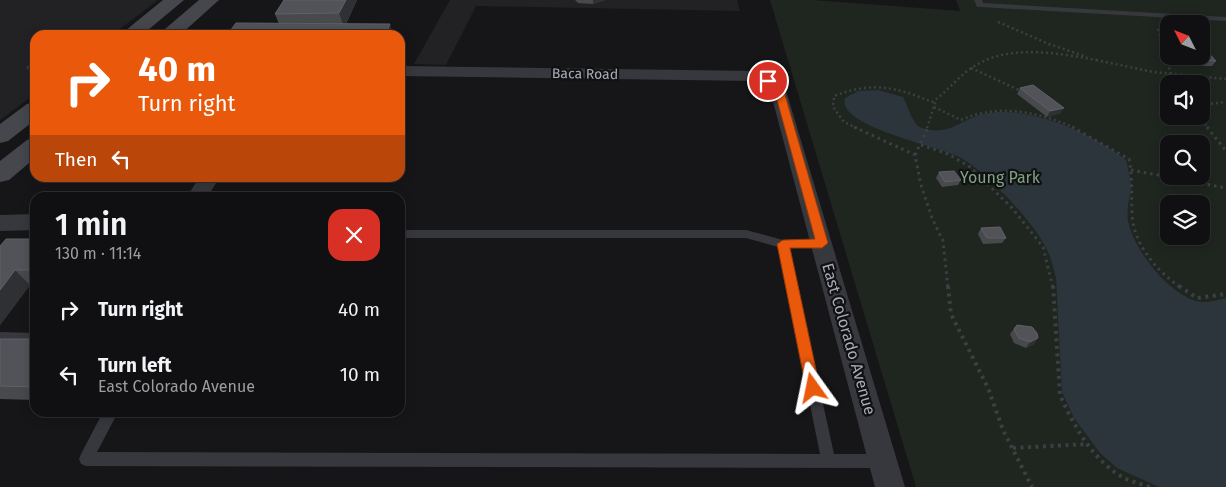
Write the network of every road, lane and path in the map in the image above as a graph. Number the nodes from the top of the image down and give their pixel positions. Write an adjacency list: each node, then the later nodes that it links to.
1 (174, 0): 7 (main road)
2 (210, 0): 8 (main road)
3 (978, 0): 4 (lane)
4 (1226, 19)
5 (995, 20): 9 (path)
6 (1156, 24): 12 (path)
7 (136, 30)
8 (174, 30)
9 (1097, 60): 10 (path); 12 (path)
10 (971, 68): 15 (path); 16 (path)
11 (405, 71): 14 (street, Baca Road)
12 (1169, 74): 13 (path)
13 (1226, 79)
14 (768, 81): 33 (street, East Colorado Avenue)
15 (1019, 90)
16 (936, 100): 19 (path); 26 (path)
17 (1226, 102): 18 (path)
18 (1210, 103)
19 (934, 107): 23 (path); 27 (path)
20 (30, 113): 22 (main road)
21 (1206, 125): 25 (path)
22 (0, 136)
23 (921, 145): 26 (path); 39 (path)
24 (30, 149): 28 (main road)
25 (1226, 152)
26 (915, 155): 40 (path)
27 (1131, 170): 29 (path); 35 (path)
28 (0, 174)
29 (1226, 188)
30 (30, 222): 31 (street)
31 (0, 223)
32 (405, 234): 34 (lane)
33 (822, 243): 34 (lane); 42 (street, East Colorado Avenue)
34 (783, 244): 41 (lane)
35 (1226, 294)
36 (0, 337): 37 (lane)
37 (30, 338)
38 (107, 417): 41 (lane)
39 (1088, 444): 40 (path); 45 (path)
40 (1012, 448): 44 (path)
41 (828, 460): 42 (lane)
42 (883, 461): 43 (street, East Colorado Avenue)
43 (890, 487)
44 (1032, 487)
45 (1150, 487)

